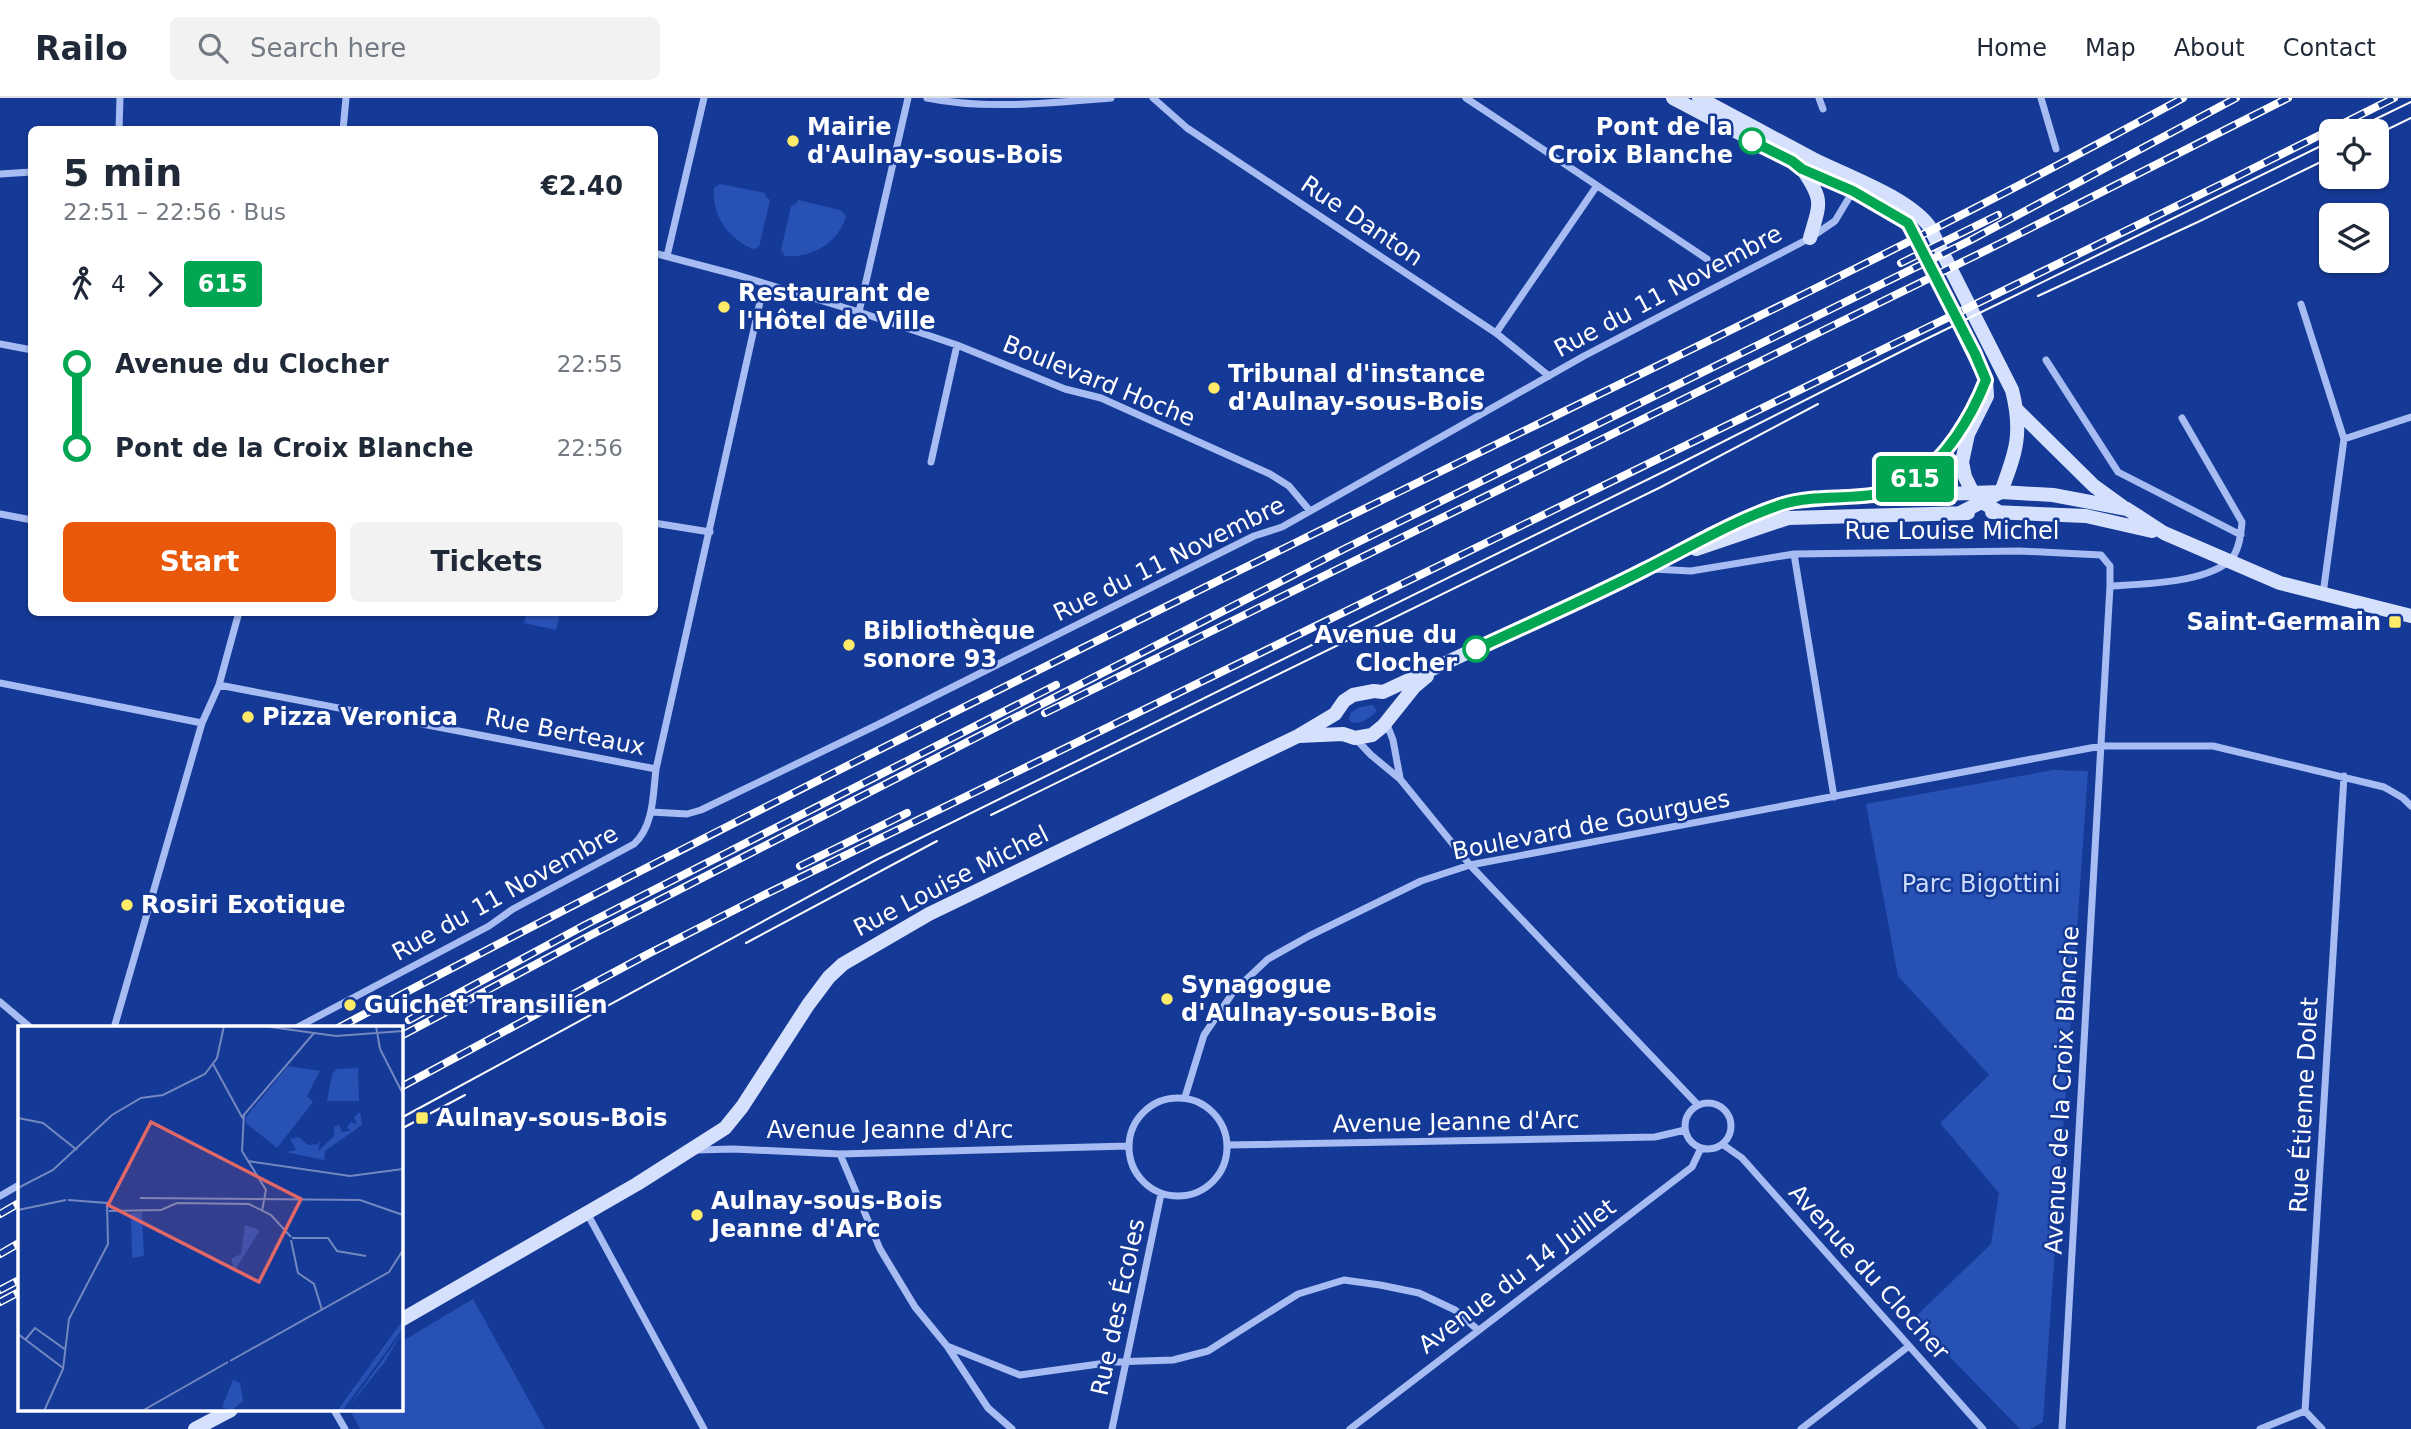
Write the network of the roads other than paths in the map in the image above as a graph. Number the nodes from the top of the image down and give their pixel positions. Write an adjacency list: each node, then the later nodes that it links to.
1 (120, 98): 14 (street)
2 (346, 98): 15 (street)
3 (704, 98): 24 (street)
4 (908, 98): 28 (street)
5 (927, 98): 6 (street)
6 (1111, 98)
7 (1153, 98): 29 (street, Rue Danton)
8 (1466, 98): 21 (street)
9 (1673, 98): 17 (street)
10 (1699, 98): 20 (street)
11 (1819, 98): 13 (street)
12 (2041, 98): 16 (street)
13 (1823, 109)
14 (119, 126)
15 (343, 126)
16 (2056, 149)
17 (1802, 169): 20 (street); 22 (street)
18 (28, 172): 19 (street)
19 (0, 174)
20 (1856, 186): 22 (street, Rue du 11 Novembre); 35 (street); 36 (street)
21 (1596, 187): 25 (street); 29 (street)
22 (1810, 238): 34 (street, Rue du 11 Novembre)
23 (658, 254): 24 (street, Boulevard Hoche)
24 (667, 256): 26 (street, Boulevard Hoche)
25 (1707, 259)
26 (764, 284): 28 (street, Boulevard Hoche); 51 (street)
27 (2301, 304): 39 (street)
28 (859, 312): 31 (street, Boulevard Hoche)
29 (1496, 333): 34 (street, Rue Danton)
30 (0, 344): 32 (street)
31 (957, 345): 40 (street); 45 (street, Boulevard Hoche)
32 (28, 349)
33 (2046, 360): 53 (street)
34 (1549, 376): 45 (street, Rue du 11 Novembre)
35 (1986, 380): 42 (street); 43 (street)
36 (2018, 410): 41 (street); 44 (street)
37 (2411, 416): 39 (street)
38 (2182, 418): 53 (street)
39 (2344, 439): 58 (street)
40 (931, 462)
41 (2001, 492): 43 (street); 44 (street, Rue Louise Michel)
42 (1882, 495): 43 (street, Rue Louise Michel); 56 (street, Rue Louise Michel)
43 (1978, 497): 46 (street); 47 (street)
44 (2127, 509): 52 (street, Rue Louise Michel)
45 (1310, 511): 76 (street, Rue du 11 Novembre)
46 (1999, 512): 47 (street, Rue Louise Michel); 52 (street, Rue Louise Michel)
47 (1959, 513): 56 (street, Rue Louise Michel)
48 (0, 514): 49 (street)
49 (28, 519)
50 (658, 524): 51 (street)
51 (710, 532): 71 (street)
52 (2164, 533): 55 (street)
53 (2241, 535): 55 (street)
54 (1794, 554): 56 (street, Rue Louise Michel); 57 (street, Rue Louise Michel); 74 (street)
55 (2230, 561): 57 (street); 58 (street)
56 (1651, 566): 61 (street, Rue Louise Michel)
57 (2110, 586): 70 (street, Avenue de la Croix Blanche)
58 (2323, 594): 60 (street)
59 (238, 616): 63 (street)
60 (2411, 616)
61 (1438, 667): 64 (street, Rue Louise Michel); 66 (street, Rue Louise Michel)
62 (0, 683): 67 (street)
63 (219, 685): 67 (street); 71 (street, Rue Berteaux)
64 (1383, 692): 65 (street, Rue Louise Michel); 66 (street)
65 (1335, 714): 68 (street, Rue Louise Michel); 69 (street)
66 (1389, 717): 69 (street, Rue Louise Michel); 73 (street)
67 (202, 723): 80 (street)
68 (1298, 736): 69 (street, Rue Louise Michel); 89 (street, Rue Louise Michel)
69 (1349, 736): 73 (street)
70 (2101, 746): 72 (street, Boulevard de Gourgues); 74 (street, Boulevard de Gourgues); 111 (street, Avenue de la Croix Blanche)
71 (656, 769): 76 (street)
72 (2344, 776): 75 (street, Boulevard de Gourgues); 100 (street, Rue Étienne Dolet)
73 (1400, 779): 77 (street)
74 (1834, 797): 77 (street, Boulevard de Gourgues)
75 (2411, 806)
76 (651, 812): 81 (street, Rue du 11 Novembre)
77 (1470, 865): 82 (street, Boulevard de Gourgues); 83 (street)
78 (0, 1002): 79 (street)
79 (29, 1026)
80 (115, 1026)
81 (300, 1026)
82 (1185, 1097): 86 (street); 87 (street)
83 (1698, 1104): 84 (street); 85 (street)
84 (1685, 1130): 87 (street, Avenue Jeanne d'Arc); 88 (street)
85 (1722, 1144): 88 (street); 98 (street, Avenue du Clocher)
86 (1128, 1146): 90 (street, Avenue Jeanne d'Arc); 92 (street)
87 (1228, 1146): 92 (street)
88 (1700, 1148): 96 (street, Avenue du 14 Juillet)
89 (693, 1150): 90 (street, Avenue Jeanne d'Arc); 94 (street, Rue Louise Michel)
90 (840, 1154): 97 (street)
91 (18, 1186): 93 (street)
92 (1161, 1194): 99 (street, Rue des Écoles)
93 (0, 1196)
94 (587, 1213): 95 (street, Rue Louise Michel); 105 (street)
95 (402, 1319)
96 (1478, 1330): 99 (street); 108 (street, Avenue du 14 Juillet)
97 (947, 1346): 99 (street); 106 (street)
98 (1909, 1346): 109 (street); 110 (street, Avenue du Clocher)
99 (1128, 1360): 107 (street, Rue des Écoles)
100 (2305, 1411): 112 (street); 113 (street)
101 (227, 1412): 103 (street)
102 (335, 1412): 104 (street)
103 (195, 1429)
104 (345, 1429)
105 (704, 1429)
106 (1012, 1429)
107 (1112, 1429)
108 (1350, 1429)
109 (1801, 1429)
110 (1983, 1429)
111 (2062, 1429)
112 (2259, 1429)
113 (2322, 1429)

